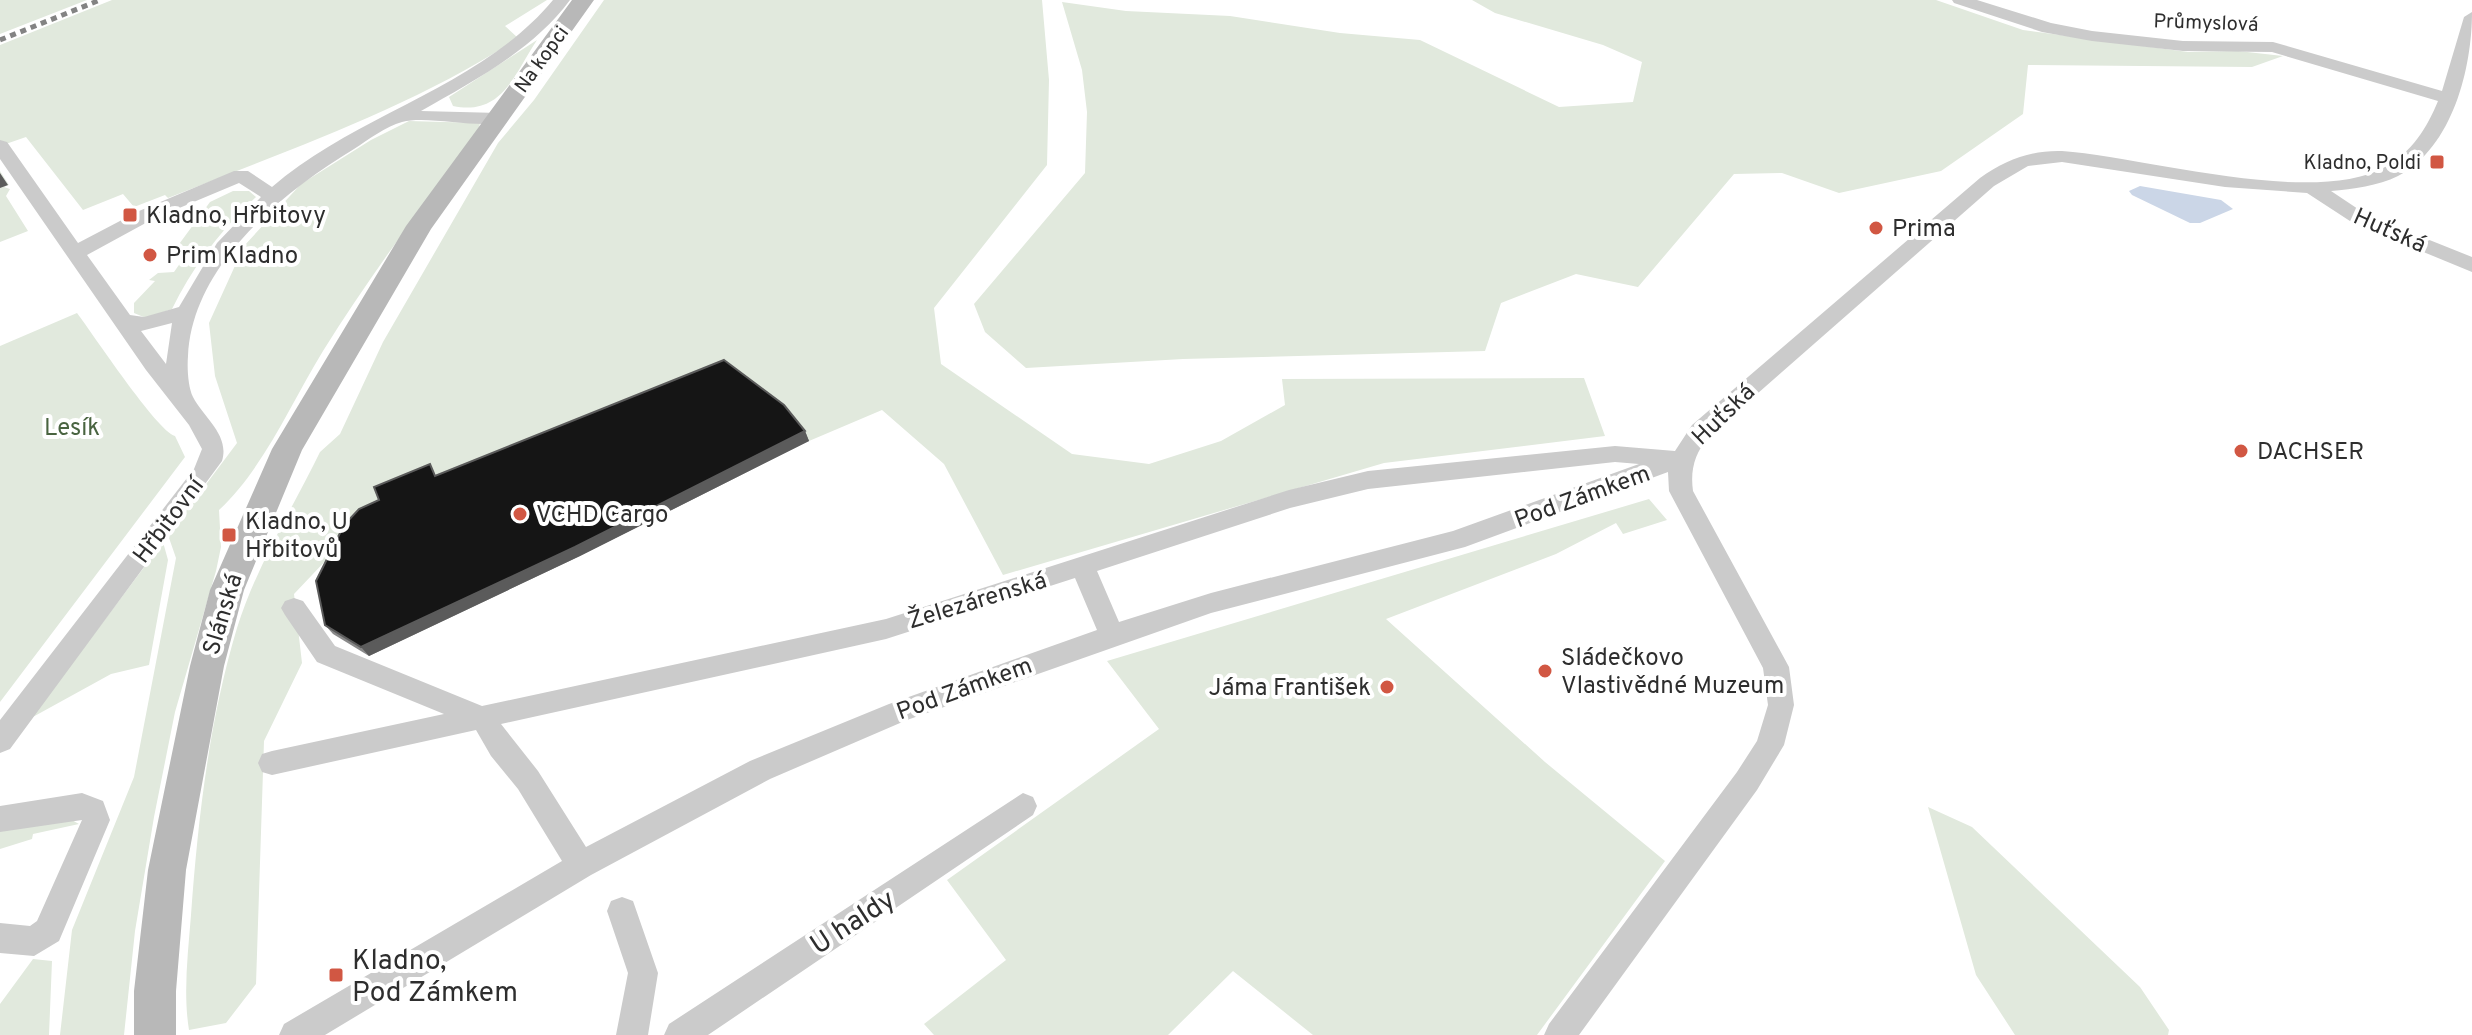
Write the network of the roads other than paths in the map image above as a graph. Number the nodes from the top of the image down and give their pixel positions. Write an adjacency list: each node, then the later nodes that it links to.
1 (562, 0): 6 (street)
2 (583, 0): 7 (main road, Na kopci)
3 (1960, 0): 5 (street, Průmyslová)
4 (2471, 24): 5 (street, Huťská)
5 (2448, 98): 9 (street, Huťská)
6 (403, 116): 7 (street); 10 (street)
7 (499, 118): 28 (main road, Slánská)
8 (0, 146): 11 (street, Hřbitovní)
9 (2311, 187): 12 (street, Huťská); 16 (street, Huťská)
10 (271, 195): 11 (street); 13 (street)
11 (74, 253): 14 (street, Hřbitovní)
12 (2472, 265)
13 (186, 312): 14 (street); 15 (street)
14 (124, 321): 15 (street, Hřbitovní)
15 (181, 392): 21 (street, Hřbitovní)
16 (1681, 458): 17 (street, Železárenská); 19 (street, Pod Zámkem); 32 (street, Huťská)
17 (1083, 567): 19 (street); 20 (street, Železárenská)
18 (294, 608): 20 (street)
19 (1112, 635): 25 (street, Pod Zámkem)
20 (483, 718): 22 (street, Železárenská); 25 (street)
21 (0, 741)
22 (272, 763)
23 (1023, 806): 31 (street, U haldy)
24 (0, 819): 27 (street)
25 (581, 865): 29 (street, Pod Zámkem)
26 (622, 911): 30 (street)
27 (0, 938)
28 (155, 1035)
29 (295, 1035)
30 (632, 1035)
31 (680, 1035)
32 (1560, 1035)

